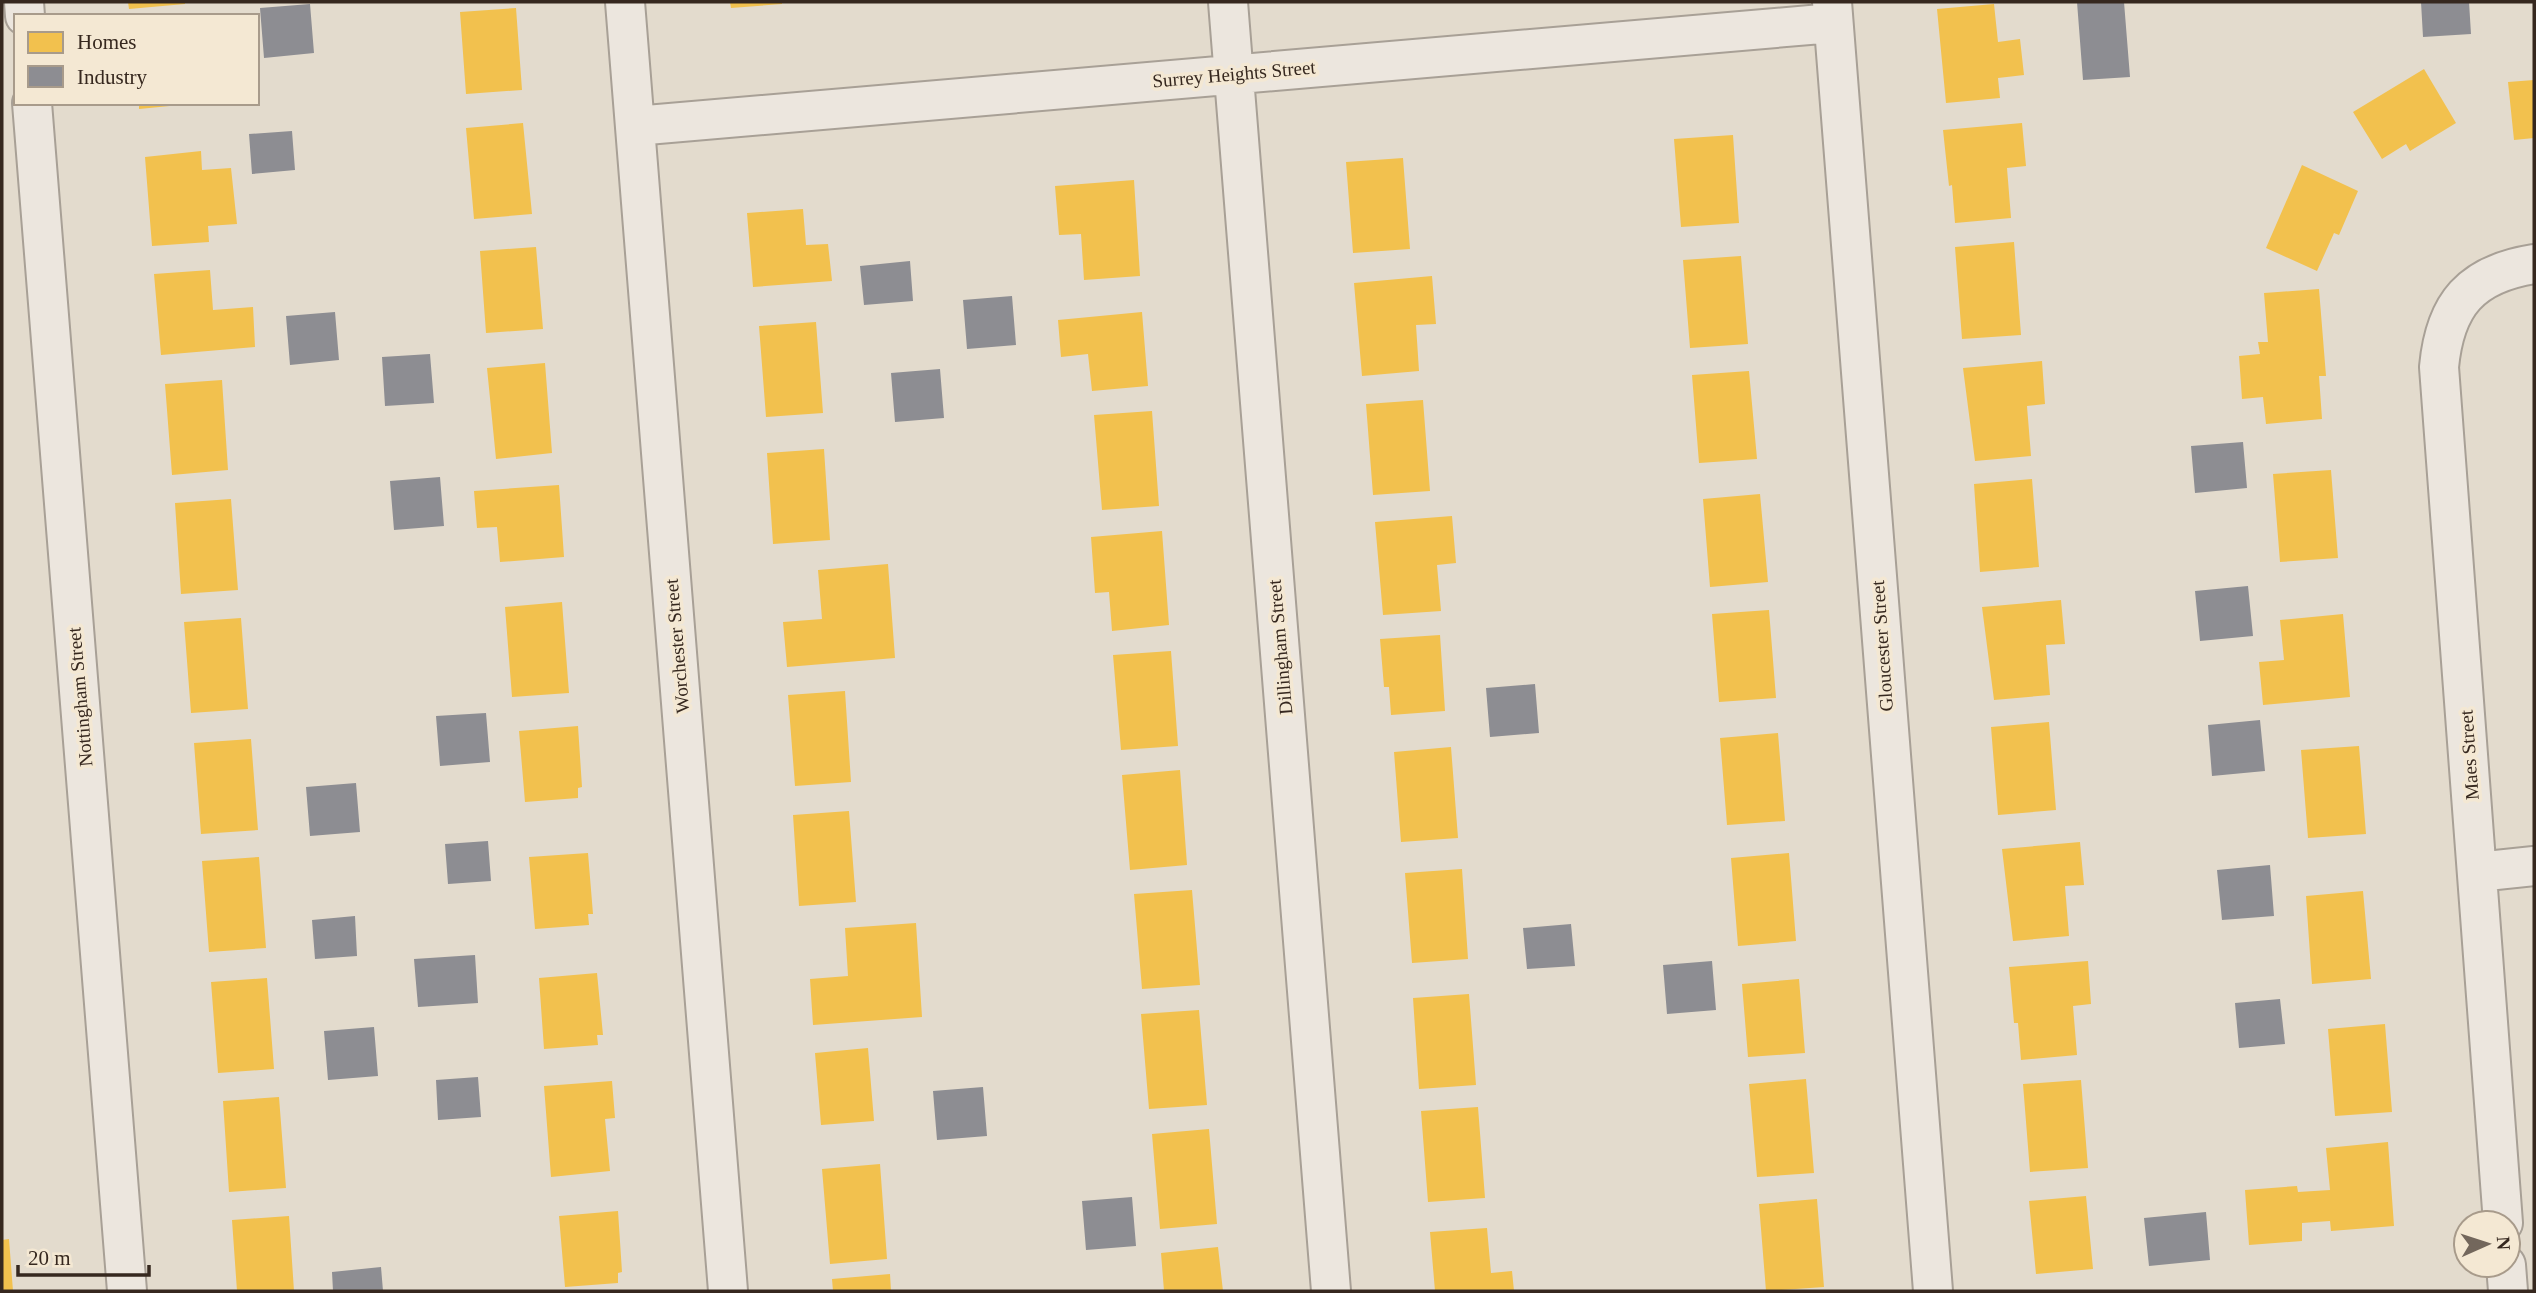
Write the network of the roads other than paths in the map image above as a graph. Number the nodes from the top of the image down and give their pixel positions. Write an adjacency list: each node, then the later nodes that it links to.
1 (625, 2): 6 (street, Worchester Street)
2 (1228, 2): 4 (street, Dillingham Street)
3 (1833, 12): 4 (street, Surrey Heights Street); 14 (street, Gloucester Street)
4 (1234, 74): 6 (street, Surrey Heights Street); 13 (street, Dillingham Street)
5 (32, 105): 11 (street, Nottingham Street)
6 (635, 127): 12 (street, Worchester Street)
7 (2534, 264): 9 (street, Maes Street)
8 (2534, 866): 9 (street)
9 (2477, 872): 10 (street, Maes Street)
10 (2502, 1209)
11 (127, 1291)
12 (728, 1291)
13 (1331, 1291)
14 (1933, 1291)

